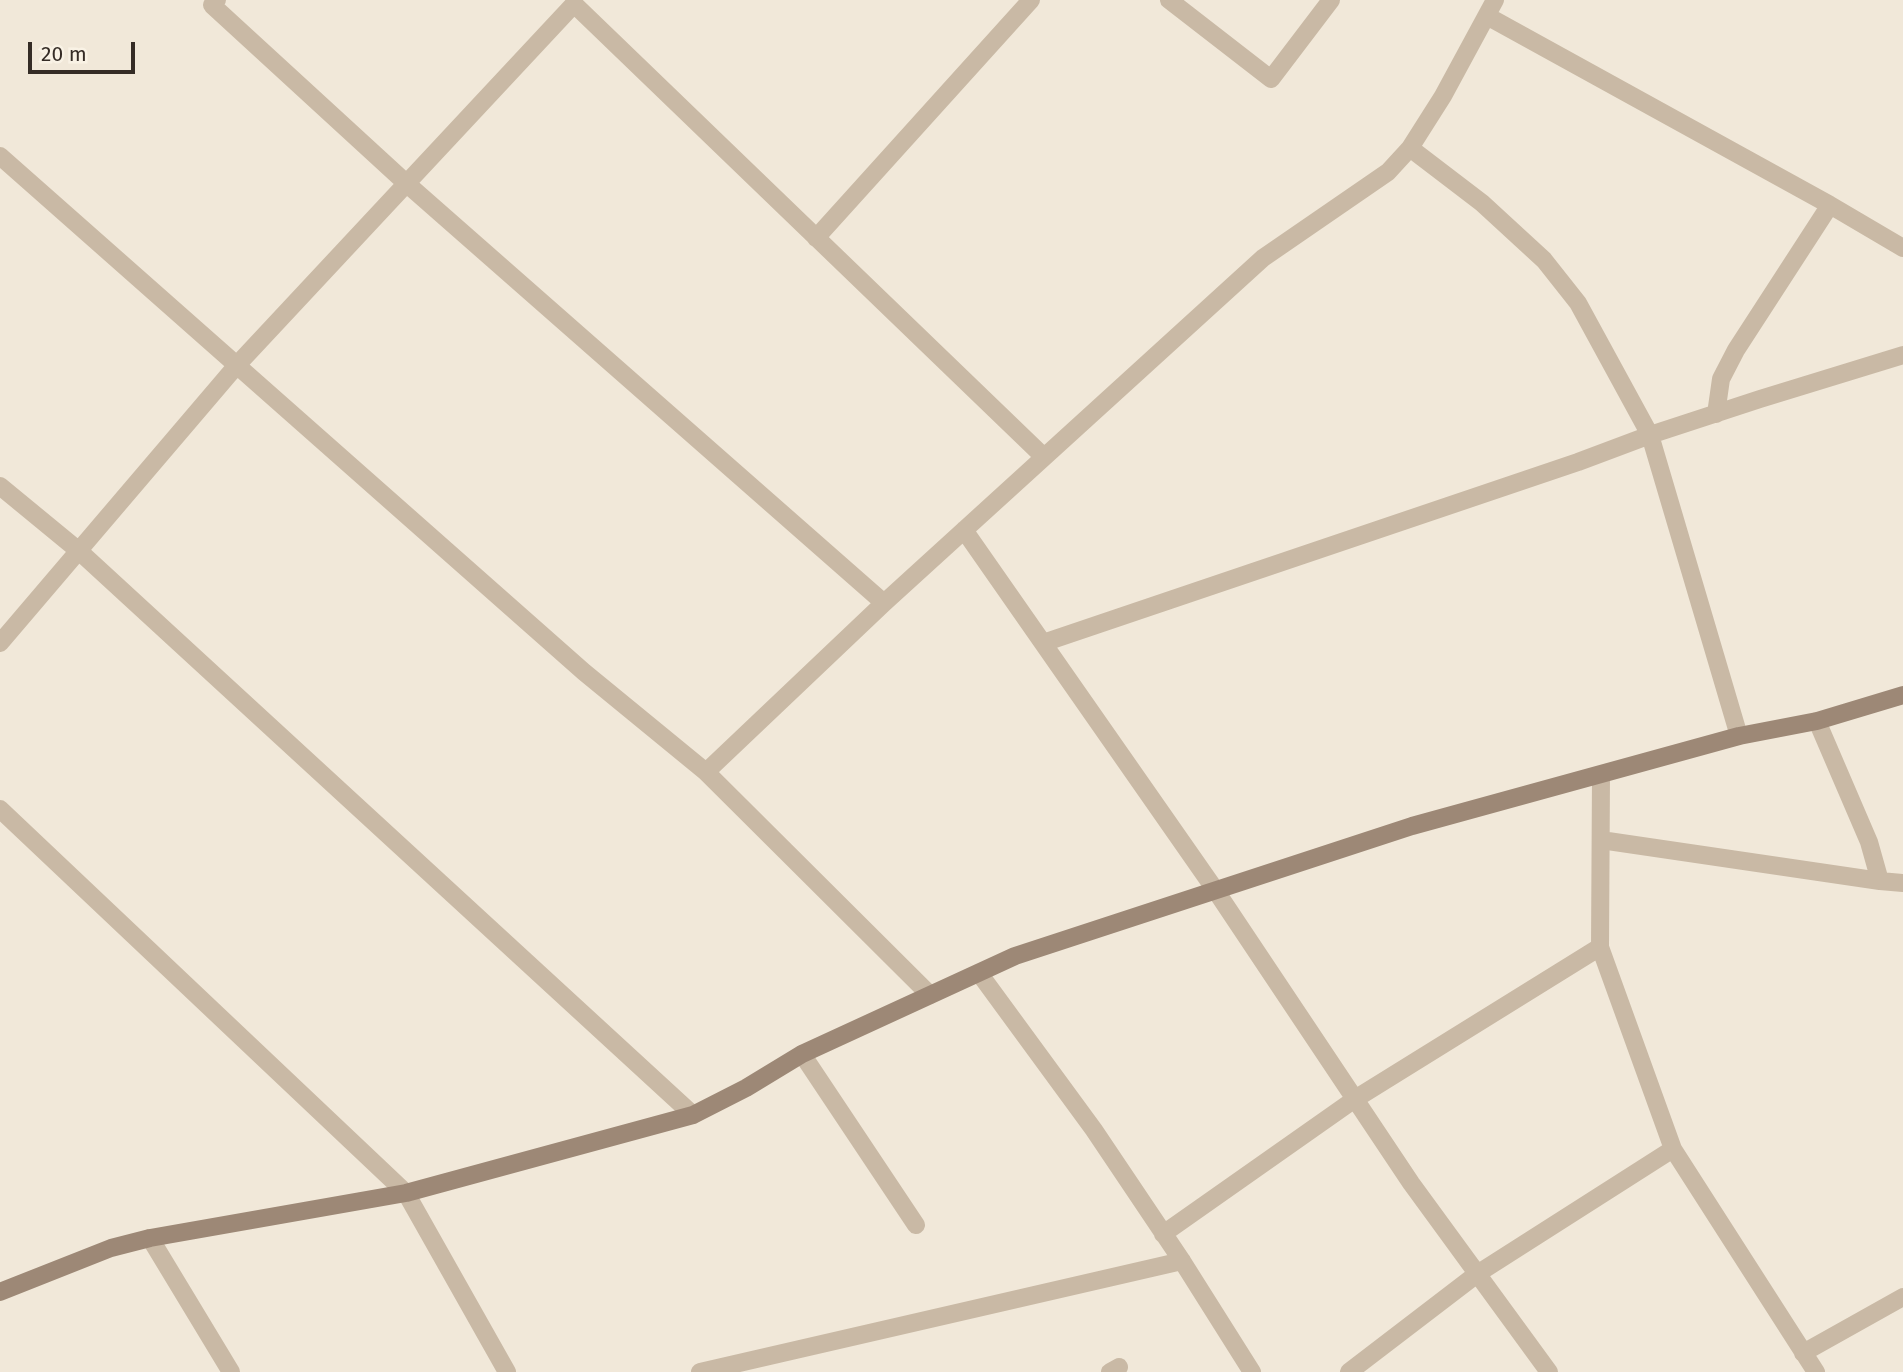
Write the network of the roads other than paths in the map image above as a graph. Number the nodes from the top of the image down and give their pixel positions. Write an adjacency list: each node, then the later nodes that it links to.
1 (1031, 0): 11 (street)
2 (1169, 0): 3 (street)
3 (1331, 0)
4 (211, 2): 9 (street)
5 (575, 2): 9 (street); 11 (street)
6 (1491, 8): 7 (street); 10 (street)
7 (1409, 148): 16 (street); 17 (street)
8 (0, 156): 14 (street)
9 (406, 183): 14 (street); 21 (street)
10 (1830, 205): 12 (street); 15 (street)
11 (816, 238): 17 (street)
12 (1903, 248)
13 (1903, 355): 15 (street)
14 (237, 365): 20 (street); 27 (street)
15 (1716, 414): 16 (street)
16 (1650, 435): 23 (street); 26 (street)
17 (1044, 457): 19 (street)
18 (0, 486): 20 (street)
19 (964, 530): 21 (street); 23 (street)
20 (79, 551): 22 (street); 39 (street)
21 (884, 603): 27 (street)
22 (0, 643)
23 (1043, 643): 33 (street)
24 (1903, 695): 25 (street)
25 (1817, 721): 26 (street); 31 (street)
26 (1739, 736): 28 (street)
27 (706, 772): 36 (street)
28 (1601, 776): 30 (street); 33 (street)
29 (0, 809): 41 (street)
30 (1601, 839): 31 (street); 34 (street)
31 (1880, 881): 32 (street)
32 (1903, 883)
33 (1216, 891): 35 (street); 38 (street)
34 (1600, 947): 38 (street); 40 (street)
35 (979, 973): 36 (street); 43 (street)
36 (930, 995): 37 (street)
37 (802, 1054): 39 (street); 42 (street)
38 (1355, 1099): 43 (street); 46 (street)
39 (693, 1115): 41 (street)
40 (1673, 1149): 46 (street); 49 (street)
41 (406, 1193): 44 (street); 51 (street)
42 (916, 1225)
43 (1163, 1234): 45 (street)
44 (150, 1238): 47 (street); 50 (street)
45 (1182, 1261): 52 (street); 53 (street)
46 (1477, 1274): 54 (street); 55 (street)
47 (0, 1292)
48 (1903, 1297): 49 (street)
49 (1804, 1353): 56 (street)
50 (231, 1372)
51 (507, 1372)
52 (700, 1372)
53 (1252, 1372)
54 (1349, 1372)
55 (1549, 1372)
56 (1816, 1372)

